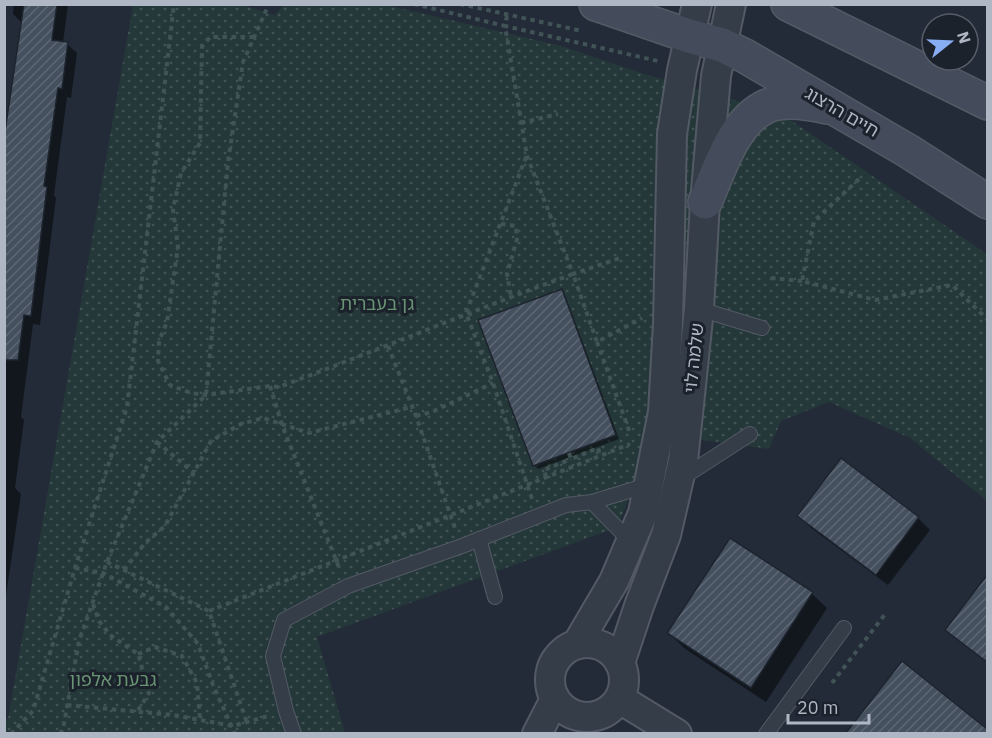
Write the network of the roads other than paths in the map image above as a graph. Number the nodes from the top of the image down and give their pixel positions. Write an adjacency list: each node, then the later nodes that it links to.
1 (697, 4): 6 (street, שלמה לוי)
2 (731, 4): 7 (street, שלמה לוי)
3 (788, 4): 8 (main road)
4 (825, 4): 8 (main road)
5 (592, 19): 6 (main road, חיים הרצוג)
6 (689, 36): 7 (main road, חיים הרצוג); 17 (street, שלמה לוי)
7 (722, 45): 10 (main road, חיים הרצוג); 11 (street, שלמה לוי)
8 (943, 81): 9 (main road)
9 (987, 104)
10 (839, 110): 11 (main road); 12 (main road, חיים הרצוג)
11 (705, 202): 13 (street, שלמה לוי)
12 (987, 202)
13 (699, 309): 14 (lane); 16 (street, שלמה לוי)
14 (762, 328)
15 (750, 434): 16 (lane)
16 (678, 481): 24 (street, שלמה לוי)
17 (648, 485): 18 (lane); 20 (street, שלמה לוי)
18 (592, 502): 19 (lane); 20 (lane)
19 (479, 539): 21 (lane); 28 (lane)
20 (631, 542): 23 (street, שלמה לוי)
21 (495, 597)
22 (844, 628): 31 (lane)
23 (577, 644): 24 (street); 25 (street)
24 (620, 663): 26 (street)
25 (555, 699): 27 (street); 29 (street)
26 (620, 699): 27 (street); 30 (street)
27 (583, 726)
28 (294, 734)
29 (537, 734)
30 (677, 734)
31 (766, 734)

